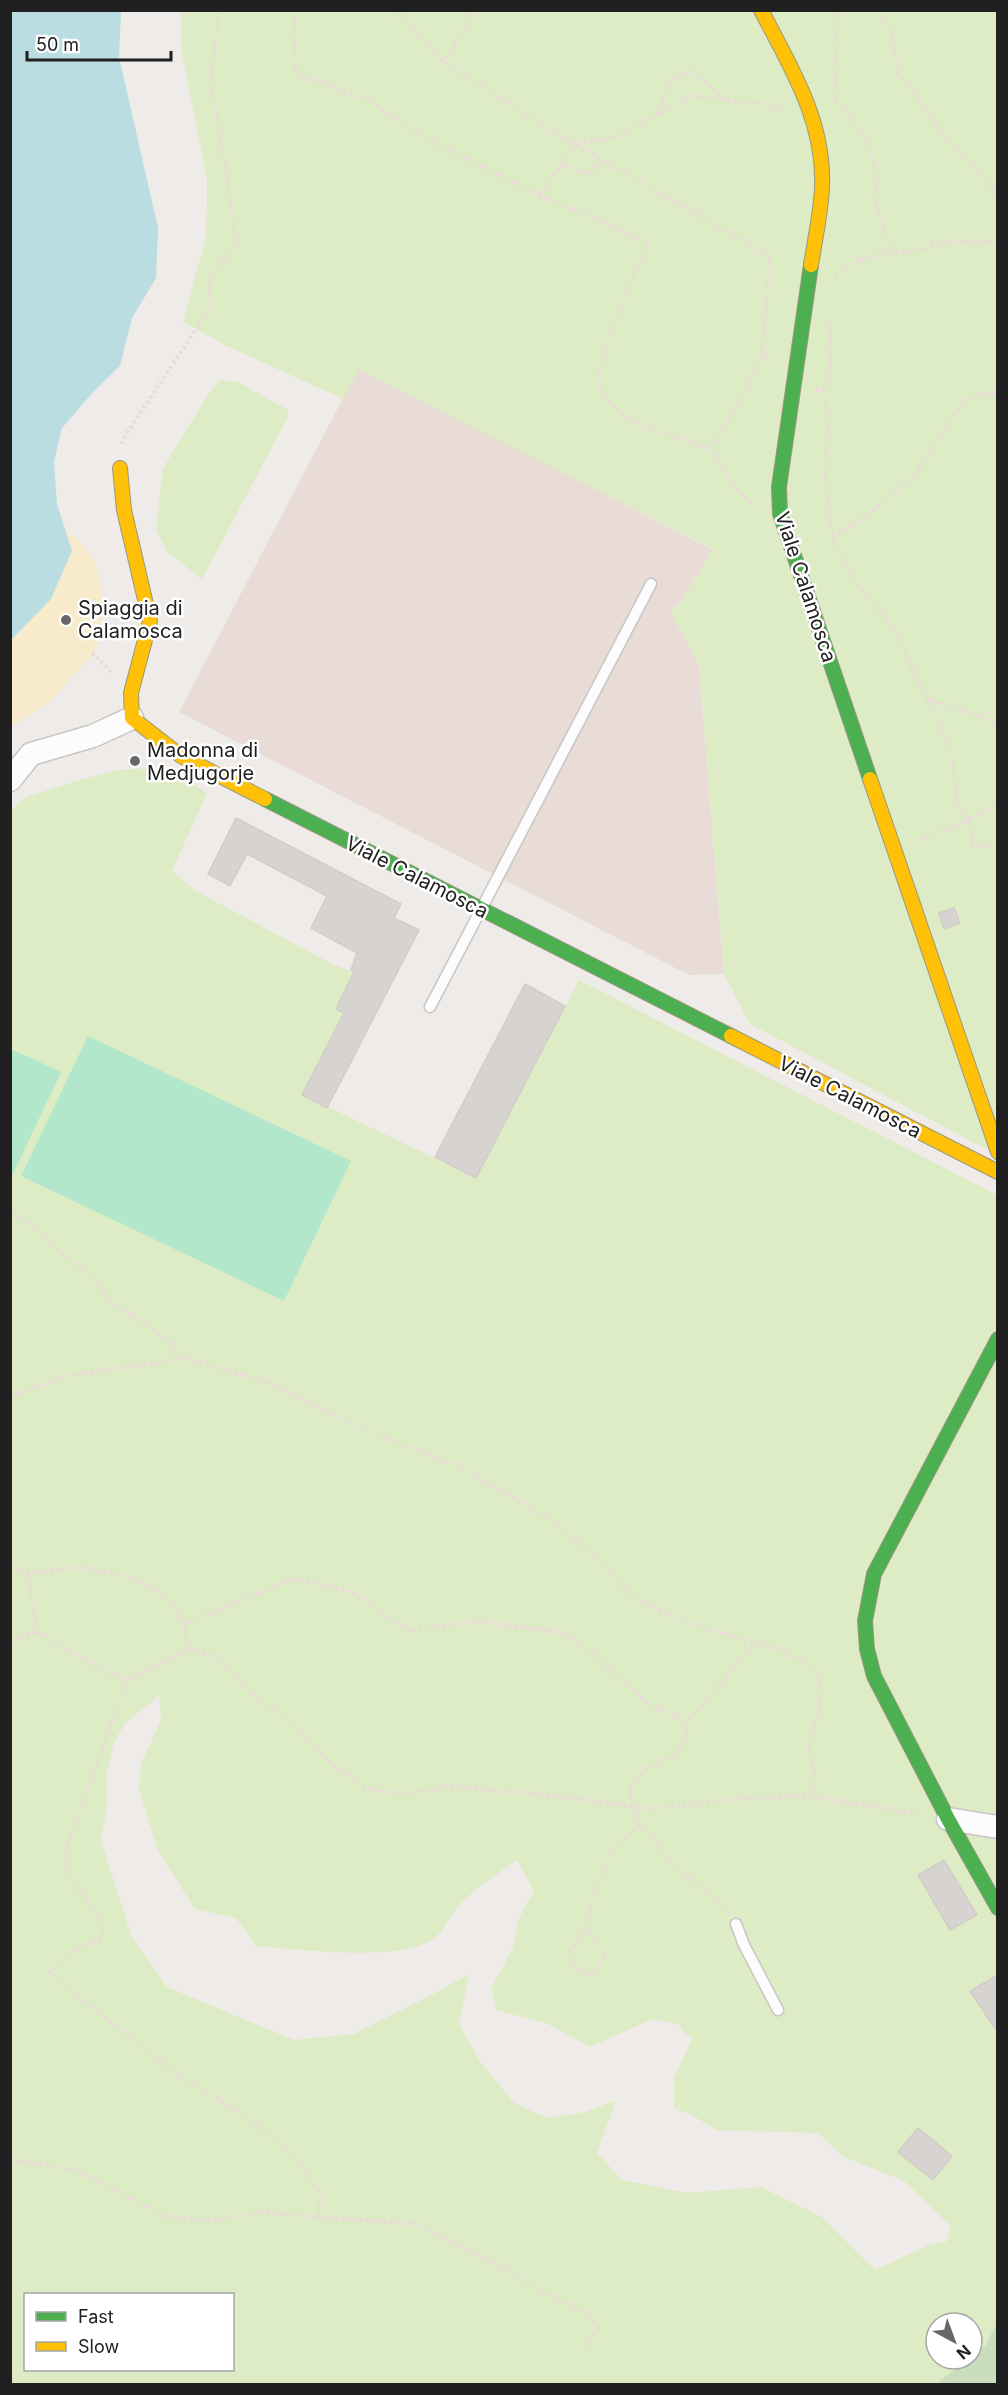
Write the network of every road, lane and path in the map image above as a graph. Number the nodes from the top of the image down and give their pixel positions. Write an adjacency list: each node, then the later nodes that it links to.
1 (219, 10): 28 (path)
2 (294, 10): 17 (path)
3 (395, 10): 8 (path)
4 (475, 10): 8 (path)
5 (761, 10): 13 (street, Viale Calamosca)
6 (837, 10): 9 (path)
7 (878, 10): 18 (path)
8 (444, 63): 14 (path)
9 (836, 99): 11 (path); 20 (path)
10 (728, 101): 12 (path); 12 (path); 13 (path)
11 (833, 110)
12 (657, 114): 14 (path)
13 (814, 123): 25 (street, Viale Calamosca)
14 (574, 144): 15 (path); 16 (path)
15 (605, 161): 16 (path); 23 (path)
16 (561, 164): 17 (path)
17 (540, 196): 27 (path)
18 (998, 198)
19 (998, 240): 20 (path)
20 (892, 252): 21 (path)
21 (833, 283)
22 (830, 320): 24 (path)
23 (762, 350): 25 (path); 27 (path)
24 (824, 388): 25 (path); 30 (path)
25 (793, 389): 29 (street, Viale Calamosca)
26 (998, 392): 30 (path)
27 (712, 449): 29 (path)
28 (120, 468): 33 (street)
29 (784, 530): 40 (street, Viale Calamosca)
30 (833, 538): 32 (path)
31 (651, 584): 41 (lane)
32 (928, 699): 34 (path); 38 (path)
33 (132, 718): 35 (street); 41 (street, Viale Calamosca)
34 (998, 729)
35 (21, 758): 36 (street)
36 (10, 780)
37 (998, 802): 38 (path)
38 (970, 819): 39 (path); 40 (path)
39 (998, 844)
40 (897, 857): 43 (street, Viale Calamosca)
41 (480, 909): 42 (lane); 44 (street, Viale Calamosca)
42 (430, 1007)
43 (998, 1152)
44 (998, 1172)
45 (10, 1210): 47 (path)
46 (998, 1339): 60 (street)
47 (181, 1357): 48 (path); 54 (path)
48 (10, 1396)
49 (10, 1565): 50 (path)
50 (28, 1573): 51 (path); 52 (path)
51 (184, 1624): 55 (path); 57 (path)
52 (36, 1631): 53 (path); 56 (path)
53 (10, 1642)
54 (755, 1642): 57 (path); 58 (path)
55 (188, 1649): 56 (path); 59 (path)
56 (127, 1681): 68 (path)
57 (688, 1722): 59 (path)
58 (812, 1796): 59 (path); 60 (path)
59 (632, 1809): 61 (path)
60 (948, 1819): 62 (street); 63 (street)
61 (640, 1824): 64 (path); 65 (path)
62 (998, 1827)
63 (998, 1908)
64 (736, 1924): 66 (lane)
65 (585, 1929): 65 (path)
66 (778, 2010)
67 (10, 2160): 68 (path)
68 (318, 2217): 69 (path)
69 (582, 2352)

